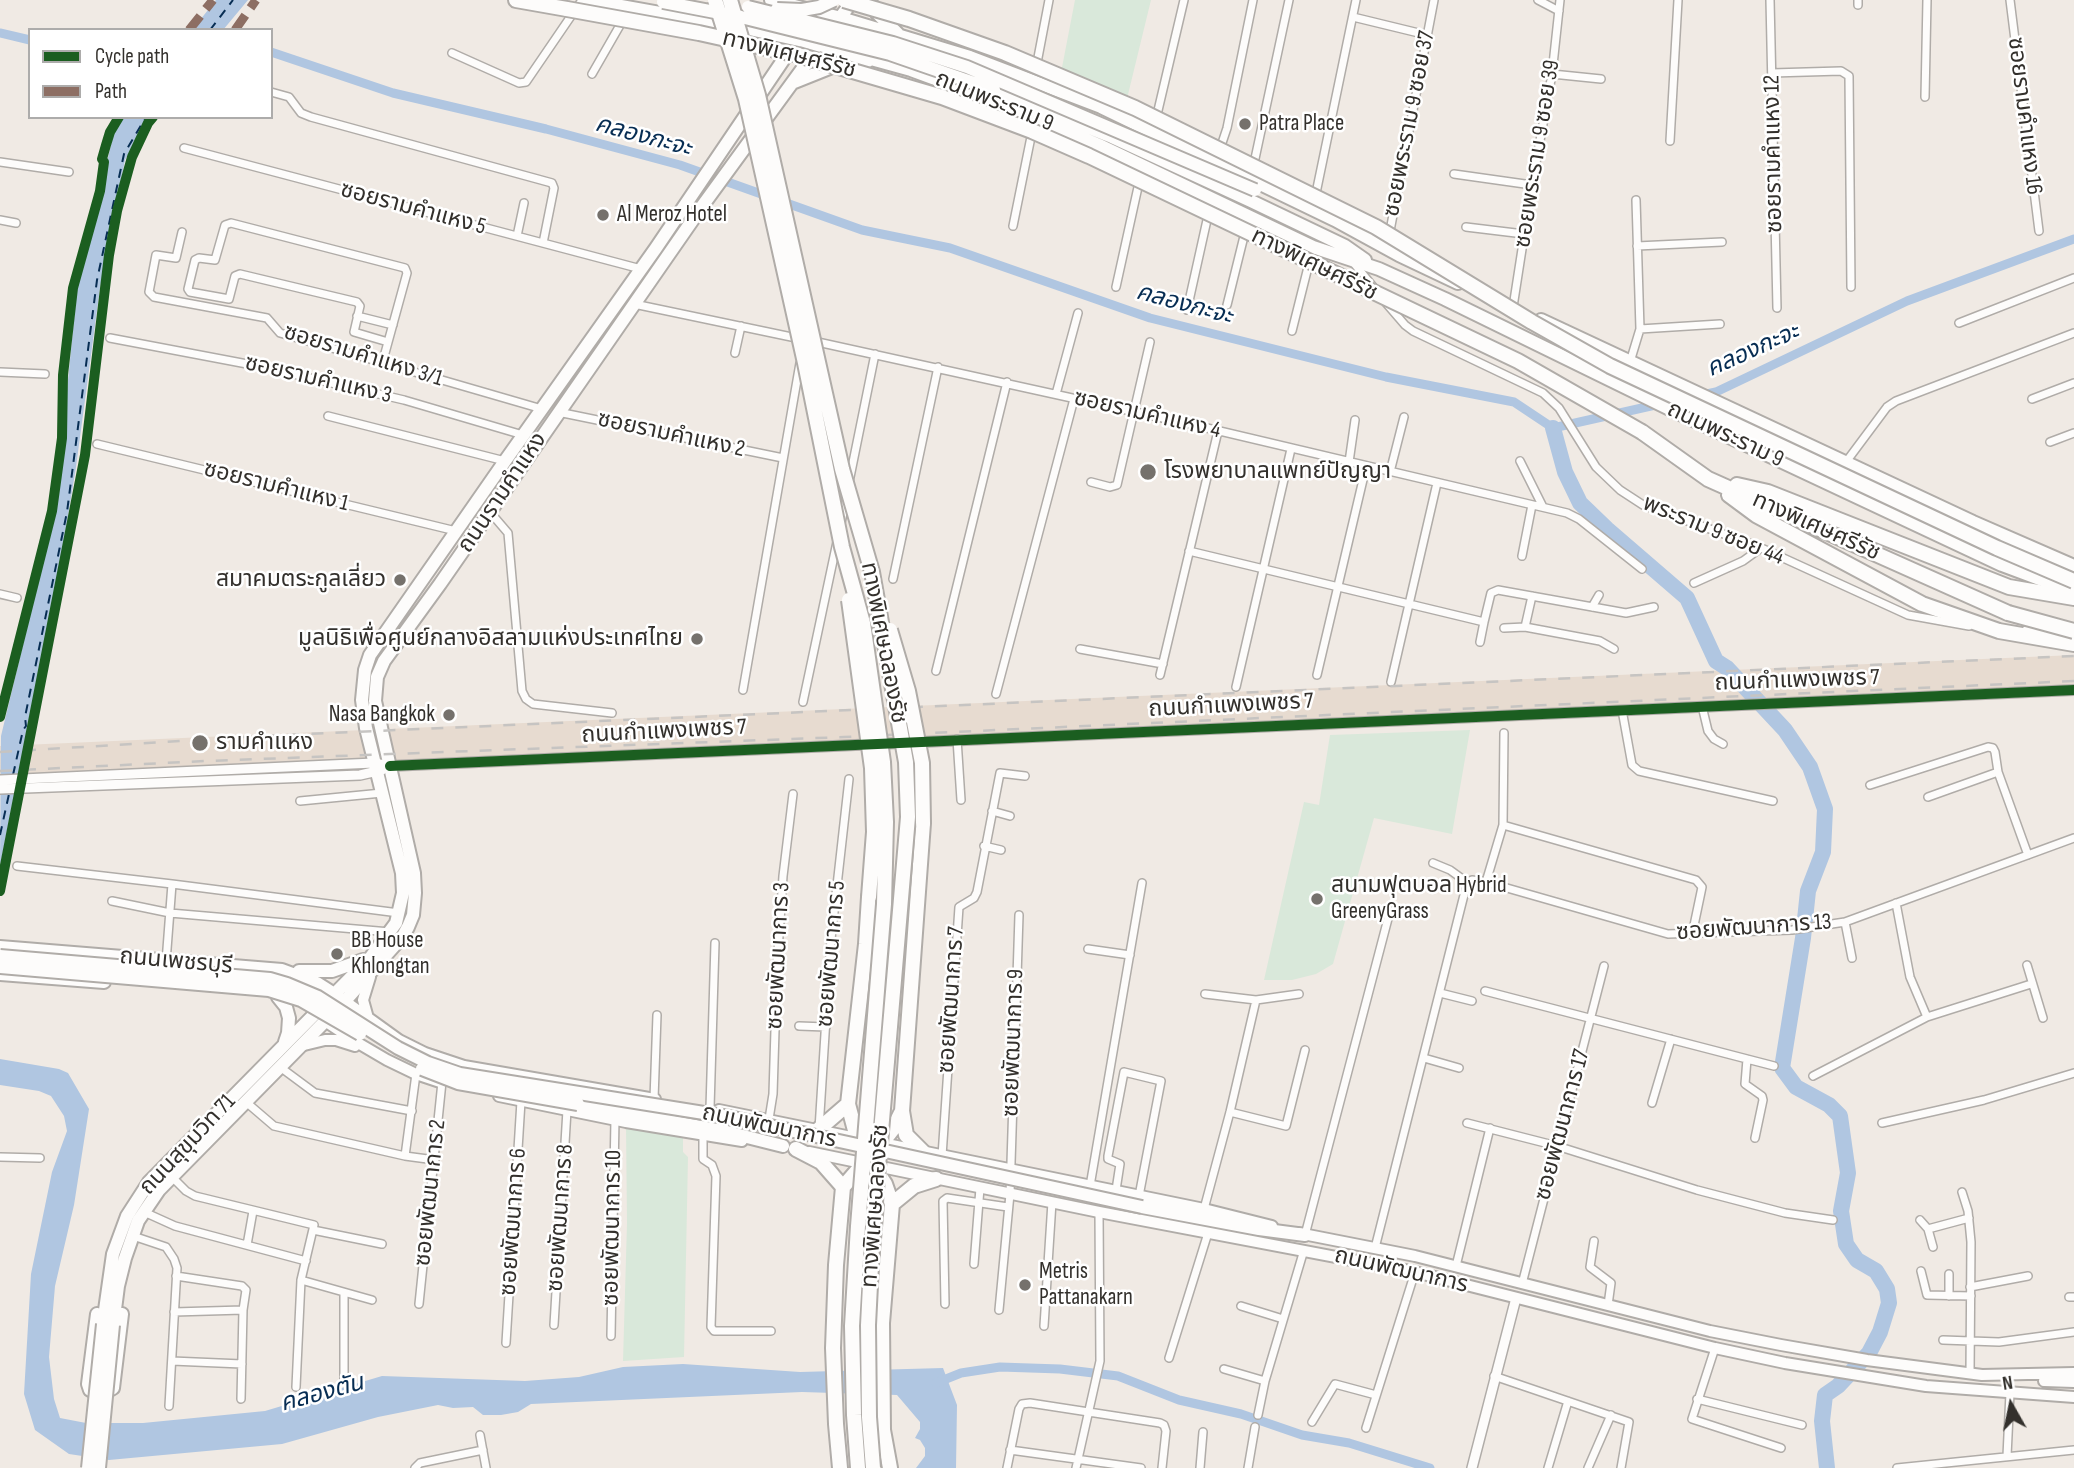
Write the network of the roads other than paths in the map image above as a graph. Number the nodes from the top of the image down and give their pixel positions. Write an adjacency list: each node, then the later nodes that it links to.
1 (516, 0): 137 (highway, ทางพิเศษศรีรัช, bridge)
2 (582, 0): 37 (street)
3 (588, 0): 27 (main road, ถนนพระราม 9)
4 (654, 0): 60 (main road, ถนนพระราม 9, bridge)
5 (708, 0): 26 (main road, ถนนพระราม 9, bridge)
6 (715, 0): 145 (highway, ทางพิเศษฉลองรัช, bridge)
7 (730, 0): 152 (highway, ทางพิเศษฉลองรัช, bridge)
8 (771, 0): 29 (main road, ถนนพระราม 9)
9 (823, 0): 29 (main road, ถนนรามคำแหง)
10 (834, 0): 26 (main road, bridge)
11 (844, 0): 154 (highway, bridge)
12 (853, 0): 31 (main road, ถนนรามคำแหง)
13 (869, 0): 34 (main road)
14 (1049, 0): 45 (street)
15 (1184, 0): 51 (street)
16 (1253, 0): 55 (street)
17 (1289, 0): 60 (street)
18 (1356, 0): 30 (street)
19 (1434, 0): 33 (street, ซอยพระราม 9 ซอย 37)
20 (1538, 0): 28 (street)
21 (1560, 0): 28 (street, ซอยพระราม 9 ซอย 39)
22 (1678, 0): 52 (street)
23 (1770, 0): 40 (street, ซอยรามคำแหง 12)
24 (1927, 0): 48 (street)
25 (2010, 0): 71 (street, ซอยรามคำแหง 16)
26 (748, 7): 60 (main road, ถนนพระราม 9, bridge)
27 (630, 8): 32 (main road, ถนนพระราม 9); 42 (street)
28 (1559, 11): 43 (street, ซอยพระราม 9 ซอย 39)
29 (816, 12): 31 (main road, ถนนพระราม 9); 35 (main road, ถนนรามคำแหง)
30 (1353, 17): 33 (street); 64 (street)
31 (841, 18): 34 (main road, ถนนพระราม 9); 36 (main road, ถนนรามคำแหง)
32 (764, 34): 35 (main road, ถนนพระราม 9); 41 (main road)
33 (1427, 34): 78 (street, ซอยพระราม 9 ซอย 37)
34 (900, 35): 39 (main road, ถนนพระราม 9)
35 (796, 40): 36 (main road, ถนนพระราม 9); 41 (main road, ถนนรามคำแหง)
36 (820, 45): 38 (main road, ถนนพระราม 9); 46 (main road, ถนนรามคำแหง)
37 (452, 53)
38 (885, 62): 46 (main road); 49 (main road, ถนนพระราม 9)
39 (1002, 69): 45 (main road, ถนนพระราม 9); 49 (main road)
40 (1772, 72): 85 (street); 90 (street, ซอยรามคำแหง 12)
41 (774, 73): 81 (main road, ถนนรามคำแหง)
42 (592, 74)
43 (1552, 74): 44 (street); 59 (street, ซอยพระราม 9 ซอย 39)
44 (1601, 79)
45 (1033, 80): 51 (main road, ถนนพระราม 9)
46 (792, 83): 87 (main road, ถนนรามคำแหง)
47 (273, 93): 75 (street)
48 (1925, 97)
49 (998, 102): 50 (main road, ถนนพระราม 9)
50 (1035, 117): 56 (main road, ถนนพระราม 9); 68 (street)
51 (1153, 132): 55 (main road, ถนนพระราม 9)
52 (1670, 141)
53 (184, 148): 73 (street, ซอยรามคำแหง 5)
54 (0, 162): 57 (street)
55 (1216, 163): 60 (main road, ถนนพระราม 9)
56 (1143, 167): 61 (main road, ถนนพระราม 9); 84 (street)
57 (69, 172)
58 (1454, 174): 59 (street)
59 (1532, 185): 72 (street, ซอยพระราม 9 ซอย 39)
60 (1252, 190): 64 (main road, ถนนพระราม 9); 79 (main road, ถนนพระราม 9); 82 (main road, ถนนพระราม 9)
61 (1212, 198): 65 (main road, ถนนพระราม 9); 91 (street)
62 (1636, 200): 76 (street)
63 (524, 203): 73 (street)
64 (1313, 209): 78 (main road, ถนนพระราม 9)
65 (1249, 216): 77 (main road, ถนนพระราม 9); 88 (street)
66 (0, 220): 67 (street)
67 (16, 223)
68 (1013, 226)
69 (1466, 227): 72 (street)
70 (182, 232): 108 (street, ซอยรามคำแหง 3/1)
71 (2039, 232)
72 (1524, 234): 89 (street, ซอยพระราม 9 ซอย 39)
73 (517, 236): 75 (street, ซอยรามคำแหง 5)
74 (1722, 242): 76 (street)
75 (543, 243): 81 (street, ซอยรามคำแหง 5)
76 (1637, 246): 98 (street)
77 (1313, 247): 80 (main road, ถนนพระราม 9); 99 (street)
78 (1386, 248): 79 (main road, ถนนพระราม 9)
79 (1399, 255): 89 (main road, ถนนพระราม 9)
80 (1352, 260): 82 (main road, ถนนพระราม 9); 146 (street, พระราม 9 ซอย 44)
81 (642, 269): 86 (main road, ถนนรามคำแหง)
82 (1379, 269): 138 (main road, ถนนพระราม 9)
83 (2073, 281): 94 (street)
84 (1116, 287)
85 (1852, 287)
86 (622, 297): 87 (main road); 117 (main road, ถนนรามคำแหง)
87 (634, 304): 97 (street, ซอยรามคำแหง 4); 119 (main road, ถนนรามคำแหง)
88 (1227, 305)
89 (1513, 307): 107 (main road, ถนนพระราม 9)
90 (1777, 307)
91 (1187, 310)
92 (1078, 313): 114 (street)
93 (357, 316): 96 (street); 96 (street); 103 (street)
94 (1959, 323)
95 (1720, 324): 98 (street)
96 (393, 325): 103 (street)
97 (741, 326): 102 (street, ซอยรามคำแหง 4); 105 (street)
98 (1640, 329): 107 (street)
99 (1292, 331)
100 (2074, 333): 134 (street)
101 (110, 338): 125 (street, ซอยรามคำแหง 3)
102 (805, 339): 106 (street, ซอยรามคำแหง 4); 130 (street)
103 (388, 342): 108 (street)
104 (1150, 342): 118 (street)
105 (735, 354)
106 (876, 354): 109 (street, ซอยรามคำแหง 4); 186 (street)
107 (1630, 362): 129 (main road, ถนนพระราม 9)
108 (382, 364): 117 (street, ซอยรามคำแหง 3/1)
109 (937, 367): 112 (street, ซอยรามคำแหง 4); 153 (street)
110 (0, 372): 111 (street)
111 (45, 374)
112 (1007, 382): 114 (street, ซอยรามคำแหง 4); 178 (street)
113 (2074, 383): 116 (street)
114 (1056, 394): 115 (street, ซอยรามคำแหง 4)
115 (1074, 399): 118 (street, ซอยรามคำแหง 4); 185 (street)
116 (2032, 399)
117 (542, 409): 125 (main road, ถนนรามคำแหง)
118 (1134, 411): 123 (street, ซอยรามคำแหง 4); 139 (street)
119 (558, 412): 130 (street, ซอยรามคำแหง 2); 143 (main road, ถนนรามคำแหง)
120 (328, 416): 131 (street)
121 (1404, 416): 136 (street)
122 (1354, 420): 133 (street)
123 (1218, 431): 128 (street, ซอยรามคำแหง 4); 147 (street)
124 (2074, 433): 126 (street)
125 (523, 435): 131 (main road, ถนนรามคำแหง)
126 (2050, 442)
127 (97, 444): 144 (street, ซอยรามคำแหง 1)
128 (1291, 449): 133 (street, ซอยรามคำแหง 4); 150 (street)
129 (1832, 456): 134 (main road, ถนนพระราม 9); 138 (main road)
130 (783, 458): 183 (street)
131 (505, 461): 144 (main road, ถนนรามคำแหง)
132 (1520, 461): 142 (street)
133 (1349, 462): 135 (street, ซอยรามคำแหง 4)
134 (1846, 462): 149 (main road, ถนนพระราม 9)
135 (1366, 467): 136 (street, ซอยรามคำแหง 4); 156 (street)
136 (1390, 472): 140 (street, ซอยรามคำแหง 4)
137 (1708, 479): 163 (highway); 171 (highway, ทางพิเศษศรีรัช, bridge); 172 (highway)
138 (1820, 479): 158 (main road, ถนนพระราม 9)
139 (1091, 482)
140 (1437, 484): 141 (street, ซอยรามคำแหง 4); 165 (street)
141 (1532, 505): 142 (street, ซอยรามคำแหง 4); 148 (street)
142 (1544, 508): 151 (street, ซอยรามคำแหง 4)
143 (489, 512): 164 (main road, ถนนรามคำแหง); 189 (street)
144 (456, 530): 157 (main road, ถนนรามคำแหง)
145 (842, 547): 284 (highway, bridge); 417 (highway, ทางพิเศษฉลองรัช, bridge)
146 (1761, 548): 155 (street); 172 (street, พระราม 9 ซอย 44)
147 (1189, 551): 150 (street); 177 (street)
148 (1522, 555)
149 (2074, 566)
150 (1263, 569): 156 (street); 182 (street)
151 (1642, 569)
152 (872, 572): 288 (highway, bridge); 418 (highway, ทางพิเศษฉลองรัช, bridge)
153 (893, 579)
154 (2074, 581)
155 (1694, 583)
156 (1339, 587): 165 (street); 180 (street)
157 (416, 589): 164 (main road); 194 (main road, ถนนรามคำแหง)
158 (2074, 592)
159 (0, 594): 162 (street)
160 (1599, 595): 166 (street)
161 (1532, 596): 166 (street); 168 (street); 169 (street)
162 (17, 598)
163 (2074, 598)
164 (429, 599): 193 (main road, ถนนรามคำแหง)
165 (1411, 604): 168 (street); 181 (street)
166 (1592, 607): 167 (street)
167 (1654, 607)
168 (1484, 622): 173 (street)
169 (1525, 627): 170 (street); 176 (street)
170 (1504, 628)
171 (2074, 630): 172 (street, พระราม 9 ซอย 44)
172 (1999, 631): 174 (highway)
173 (1480, 642)
174 (2074, 644)
175 (1080, 649): 177 (street)
176 (1614, 649)
177 (1163, 664): 179 (street)
178 (936, 671)
179 (1160, 675)
180 (1317, 675)
181 (1391, 682)
182 (1236, 687)
183 (743, 690)
184 (2074, 690): 187 (street, ถนนกำแพงเพชร 7)
185 (996, 694)
186 (803, 702)
187 (1702, 706): 188 (street, ถนนกำแพงเพชร 7); 192 (street)
188 (1622, 710): 191 (street, ถนนกำแพงเพชร 7); 207 (street)
189 (612, 713)
190 (1504, 733): 210 (street)
191 (957, 739): 193 (street, ถนนกำแพงเพชร 7); 205 (street)
192 (1723, 744)
193 (390, 766): 194 (street, ถนนกำแพงเพชร 7); 236 (main road, ถนนรามคำแหง)
194 (376, 768): 199 (street, ถนนกำแพงเพชร 7); 202 (main road, ถนนรามคำแหง)
195 (1998, 772): 200 (street); 204 (street); 214 (street)
196 (1025, 776): 208 (street, ซอยพัฒนาการ 7)
197 (849, 779): 264 (street, ซอยพัฒนาการ 5)
198 (0, 780): 199 (street, ถนนกำแพงเพชร 7)
199 (41, 783): 201 (street, ถนนกำแพงเพชร 7)
200 (1870, 785)
201 (0, 789)
202 (382, 793): 206 (street); 225 (main road, ถนนรามคำแหง)
203 (793, 794): 291 (street, ซอยพัฒนาการ 3)
204 (1928, 797)
205 (961, 800)
206 (300, 801)
207 (1773, 801)
208 (992, 811): 209 (street); 212 (street, ซอยพัฒนาการ 7)
209 (1010, 816)
210 (1503, 825): 217 (street); 229 (street)
211 (2074, 838): 214 (street, ซอยพัฒนาการ 13)
212 (984, 846): 213 (street); 304 (street, ซอยพัฒนาการ 7)
213 (1002, 850)
214 (2028, 855): 222 (street, ซอยพัฒนาการ 13)
215 (1433, 863): 219 (street)
216 (17, 866): 220 (street)
217 (1486, 882): 219 (street, ซอยพัฒนาการ 13); 229 (street, ซอยพัฒนาการ 13)
218 (1142, 883): 233 (street)
219 (1468, 883): 249 (street)
220 (172, 884): 224 (street); 225 (street)
221 (112, 901): 224 (street)
222 (1896, 903): 227 (street, ซอยพัฒนาการ 13); 258 (street)
223 (1390, 911): 334 (street)
224 (170, 913): 228 (street); 237 (street)
225 (400, 913): 228 (main road, ถนนรามคำแหง)
226 (1019, 915): 309 (street, ซอยพัฒนาการ 9)
227 (1845, 922): 229 (street, ซอยพัฒนาการ 13); 234 (street)
228 (391, 932): 236 (main road, ถนนรามคำแหง)
229 (1692, 935)
230 (715, 943): 286 (street)
231 (0, 947): 237 (main road, ถนนเพชรบุรี)
232 (1088, 948): 233 (street)
233 (1130, 955): 312 (street)
234 (1852, 958)
235 (0, 959): 242 (main road); 244 (main road, ถนนเพชรบุรี, bridge)
236 (374, 961): 241 (main road); 248 (main road, ถนนรามคำแหง); 254 (main road, ถนนรามคำแหง); 262 (main road)
237 (166, 962): 241 (main road, ถนนเพชรบุรี); 242 (main road)
238 (2027, 965): 245 (street)
239 (1604, 966): 259 (street, ซอยพัฒนาการ 17)
240 (0, 967): 244 (main road, ถนนเพชรบุรี, bridge)
241 (282, 970): 248 (main road, ถนนเพชรบุรี)
242 (143, 973): 246 (main road)
243 (0, 974): 246 (main road, ถนนเพชรบุรี)
244 (250, 982): 285 (main road, ถนนพัฒนาการ, bridge); 318 (main road, ถนนพัฒนาการ, bridge)
245 (2031, 984): 258 (street); 260 (street)
246 (182, 988): 252 (main road, ถนนเพชรบุรี)
247 (1485, 991): 259 (street)
248 (333, 992): 254 (main road, ถนนเพชรบุรี); 256 (main road, ถนนรามคำแหง)
249 (1440, 993): 255 (street); 270 (street)
250 (1205, 994): 253 (street)
251 (1298, 994): 253 (street)
252 (278, 997): 256 (main road, ถนนเพชรบุรี); 266 (main road)
253 (1256, 1000): 289 (street)
254 (345, 1001): 261 (main road, ถนนรามคำแหง); 262 (main road, ถนนพัฒนาการ)
255 (1472, 1001)
256 (314, 1013): 261 (main road, ถนนเพชรบุรี); 266 (main road, ถนนสุขุมวิท 71)
257 (657, 1015): 280 (street)
258 (1927, 1017): 278 (street)
259 (1591, 1018): 265 (street); 300 (street, ซอยพัฒนาการ 17)
260 (2043, 1018)
261 (326, 1021): 267 (main road, ถนนสุขุมวิท 71); 269 (main road, ถนนพัฒนาการ)
262 (369, 1021): 272 (main road, ถนนพัฒนาการ)
263 (799, 1026): 264 (street)
264 (826, 1027): 294 (street, ซอยพัฒนาการ 5)
265 (1671, 1039): 271 (street); 283 (street)
266 (284, 1044): 342 (main road, ถนนสุขุมวิท 71)
267 (300, 1046): 269 (main road); 274 (main road, ถนนสุขุมวิท 71)
268 (1306, 1050): 289 (street)
269 (374, 1052): 277 (main road, ถนนพัฒนาการ)
270 (1424, 1058): 275 (street); 340 (street)
271 (1747, 1059): 273 (street); 298 (street)
272 (451, 1062): 279 (main road); 280 (main road, ถนนพัฒนาการ)
273 (1774, 1066)
274 (280, 1067): 282 (main road, ถนนสุขุมวิท 71); 287 (street)
275 (1459, 1068)
276 (2074, 1073): 293 (street)
277 (416, 1074): 279 (main road, ถนนพัฒนาการ); 287 (street)
278 (1813, 1076)
279 (443, 1083): 281 (main road, ถนนพัฒนาการ); 307 (street, ซอยพัฒนาการ 2)
280 (654, 1099): 286 (main road, ถนนพัฒนาการ)
281 (521, 1101): 285 (main road, ถนนพัฒนาการ); 374 (street, ซอยพัฒนาการ 6)
282 (246, 1102): 303 (street); 310 (main road, ถนนสุขุมวิท 71)
283 (1652, 1103)
284 (848, 1104): 294 (highway); 297 (highway)
285 (573, 1107): 290 (main road, ถนนพัฒนาการ); 301 (main road, ถนนพัฒนาการ); 368 (street, ซอยพัฒนาการ 8)
286 (710, 1108): 291 (main road, ถนนพัฒนาการ)
287 (412, 1111): 303 (street)
288 (902, 1111): 299 (highway); 302 (highway)
289 (1230, 1112): 324 (street)
290 (615, 1119): 296 (main road, ถนนพัฒนาการ); 372 (street, ซอยพัฒนาการ 10)
291 (769, 1119): 294 (main road, ถนนพัฒนาการ)
292 (1467, 1122): 295 (street)
293 (1882, 1123)
294 (819, 1129): 297 (main road, ถนนพัฒนาการ)
295 (1490, 1129): 300 (street); 345 (street)
296 (703, 1135): 301 (main road, ถนนพัฒนาการ); 370 (street)
297 (857, 1138): 299 (main road, ถนนพัฒนาการ); 308 (main road)
298 (1755, 1138)
299 (882, 1143): 302 (main road, ถนนพัฒนาการ); 308 (main road)
300 (1557, 1146): 329 (street); 352 (street, ซอยพัฒนาการ 17)
301 (789, 1148): 308 (main road, ถนนพัฒนาการ); 313 (highway)
302 (923, 1152): 304 (main road, ถนนพัฒนาการ)
303 (405, 1156): 307 (street)
304 (942, 1156): 309 (main road, ถนนพัฒนาการ)
305 (0, 1157): 306 (street)
306 (40, 1158)
307 (435, 1160): 359 (street, ซอยพัฒนาการ 2)
308 (868, 1167): 311 (main road, ถนนพัฒนาการ); 313 (highway); 322 (highway)
309 (1011, 1170): 312 (main road, ถนนพัฒนาการ); 317 (street, ซอยพัฒนาการ 9)
310 (172, 1177): 325 (street); 326 (main road, ถนนสุขุมวิท 71)
311 (936, 1179): 314 (main road, ถนนพัฒนาการ); 322 (highway)
312 (1090, 1186): 315 (main road, ถนนพัฒนาการ)
313 (843, 1187): 320 (highway)
314 (980, 1188): 317 (main road, ถนนพัฒนาการ); 321 (street)
315 (1116, 1191): 318 (main road, ถนนพัฒนาการ); 318 (street)
316 (1962, 1192): 328 (street)
317 (1010, 1194): 319 (main road, ถนนพัฒนาการ); 323 (street, ซอยพัฒนาการ 9)
318 (1140, 1201): 324 (main road, ถนนพัฒนาการ); 334 (main road, ถนนพัฒนาการ)
319 (1052, 1202): 327 (main road, ถนนพัฒนาการ); 369 (street)
320 (842, 1203): 322 (highway); 416 (highway)
321 (979, 1203): 323 (street); 344 (street); 360 (street)
322 (891, 1206): 419 (highway)
323 (1008, 1207): 364 (street, ซอยพัฒนาการ 9)
324 (1204, 1209): 334 (main road, ถนนพัฒนาการ)
325 (254, 1211): 331 (street); 338 (street)
326 (144, 1212): 335 (main road, ถนนสุขุมวิท 71); 338 (street)
327 (1098, 1212): 333 (main road, ถนนพัฒนาการ); 396 (street)
328 (1969, 1218): 332 (street); 353 (street)
329 (1833, 1220)
330 (1920, 1220): 332 (street)
331 (313, 1228): 337 (street); 343 (street)
332 (1928, 1229): 339 (street)
333 (1208, 1233): 341 (main road, ถนนพัฒนาการ); 377 (street)
334 (1305, 1234): 340 (main road, ถนนพัฒนาการ)
335 (133, 1236): 342 (main road, ถนนสุขุมวิท 71); 349 (street)
336 (1594, 1241): 361 (street)
337 (382, 1244)
338 (247, 1245): 343 (street)
339 (1933, 1247)
340 (1375, 1248): 345 (main road, ถนนพัฒนาการ)
341 (1304, 1250): 347 (main road, ถนนพัฒนาการ); 366 (street)
342 (119, 1256): 342 (main road); 367 (main road, ถนนสุขุมวิท 71)
343 (306, 1261): 351 (street)
344 (974, 1264)
345 (1456, 1266): 352 (main road, ถนนพัฒนาการ)
346 (1922, 1271): 355 (street)
347 (1415, 1272): 357 (main road, ถนนพัฒนาการ); 391 (street)
348 (1949, 1274): 355 (street)
349 (176, 1276): 363 (street); 365 (street)
350 (2028, 1276): 353 (street)
351 (300, 1280): 354 (street); 388 (street)
352 (1522, 1284): 361 (main road, ถนนพัฒนาการ)
353 (1970, 1287): 356 (street)
354 (344, 1293): 358 (street); 385 (street)
355 (1949, 1296): 356 (street)
356 (1971, 1296): 375 (street)
357 (1516, 1298): 376 (main road, ถนนพัฒนาการ); 384 (street)
358 (372, 1300)
359 (419, 1304)
360 (945, 1304)
361 (1608, 1305): 381 (main road, ถนนพัฒนาการ)
362 (1241, 1306): 366 (street)
363 (243, 1310): 365 (street); 379 (street)
364 (999, 1310)
365 (174, 1312): 378 (street)
366 (1283, 1319): 386 (street)
367 (108, 1325): 412 (main road, ถนนสุขุมวิท 71, bridge); 413 (main road, ถนนสุขุมวิท 71, bridge)
368 (554, 1325)
369 (1044, 1326)
370 (771, 1331)
371 (2074, 1332): 375 (street)
372 (611, 1336)
373 (1943, 1340): 375 (street)
374 (506, 1342)
375 (1970, 1342): 381 (street)
376 (1715, 1348): 389 (main road, ถนนพัฒนาการ); 393 (street)
377 (1168, 1357)
378 (172, 1362): 379 (street); 395 (street)
379 (242, 1364): 392 (street)
380 (1224, 1369): 386 (street)
381 (1970, 1373): 383 (main road, ถนนพัฒนาการ)
382 (2074, 1373): 383 (main road, ถนนพัฒนาการ)
383 (1982, 1374): 387 (main road, ถนนพัฒนาการ)
384 (1494, 1376): 394 (street); 411 (street)
385 (344, 1381)
386 (1265, 1381): 397 (street)
387 (2074, 1382)
388 (296, 1387)
389 (2014, 1394): 390 (main road, ถนนพัฒนาการ); 409 (street)
390 (2074, 1394)
391 (1376, 1395): 399 (street); 402 (street)
392 (241, 1399)
393 (1697, 1399): 400 (street); 405 (street)
394 (1568, 1401): 398 (street); 426 (street)
395 (169, 1406)
396 (1088, 1413): 407 (street); 410 (street); 423 (street)
397 (1258, 1415)
398 (1611, 1415): 427 (street); 428 (street)
399 (1312, 1422)
400 (1802, 1425)
401 (1255, 1427): 425 (street)
402 (1366, 1428)
403 (1203, 1432): 424 (street)
404 (481, 1435): 406 (street)
405 (1782, 1448)
406 (483, 1450): 414 (street); 415 (street)
407 (1010, 1450): 410 (street); 420 (street)
408 (2074, 1450): 409 (street)
409 (2007, 1456): 429 (street)
410 (1078, 1459): 421 (street); 422 (street)
411 (1472, 1466)
412 (89, 1468)
413 (99, 1468)
414 (415, 1468)
415 (486, 1468)
416 (840, 1468)
417 (858, 1468)
418 (873, 1468)
419 (890, 1468)
420 (1007, 1468)
421 (1076, 1468)
422 (1141, 1468)
423 (1162, 1468)
424 (1200, 1468)
425 (1248, 1468)
426 (1548, 1468)
427 (1588, 1468)
428 (1621, 1468)
429 (1896, 1468)

